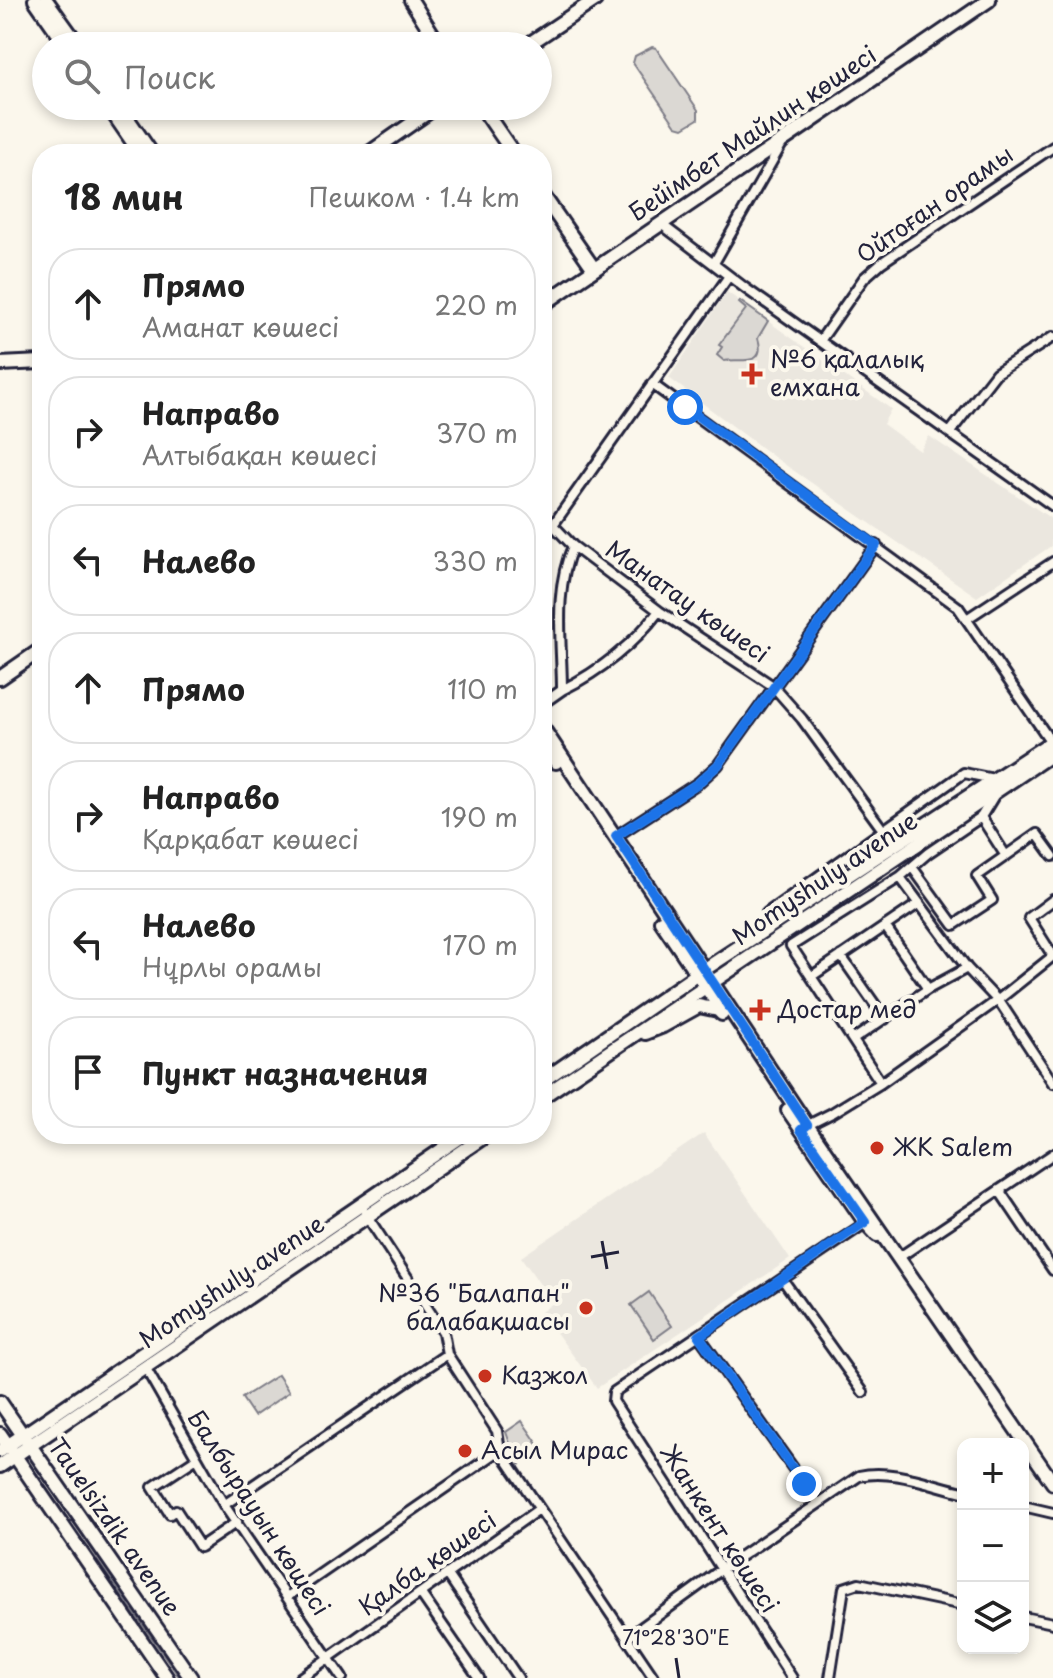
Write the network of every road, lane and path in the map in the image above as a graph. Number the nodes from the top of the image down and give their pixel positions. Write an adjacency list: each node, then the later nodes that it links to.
1 (35, 0): 8 (main road)
2 (46, 0): 7 (main road)
3 (57, 0): 7 (main road)
4 (411, 0): 9 (main road)
5 (595, 0): 10 (main road)
6 (989, 0): 15 (main road, Бейімбет Майлин көшесі)
7 (68, 31)
8 (57, 32)
9 (431, 32)
10 (547, 32)
11 (118, 120): 16 (main road)
12 (129, 120): 17 (main road)
13 (417, 120): 18 (main road)
14 (491, 120): 19 (main road)
15 (785, 139): 22 (main road, Бейімбет Майлин көшесі); 23 (street)
16 (134, 144)
17 (145, 144)
18 (382, 144)
19 (507, 144)
20 (1053, 147): 28 (street, Ойтоған орамы)
21 (552, 208): 24 (main road)
22 (661, 224): 23 (street); 24 (main road, Бейімбет Майлин көшесі)
23 (714, 263): 25 (street)
24 (594, 269): 26 (main road, Бейімбет Майлин көшесі)
25 (729, 276): 28 (street); 31 (street)
26 (552, 298)
27 (1053, 337): 32 (street)
28 (820, 341): 32 (street)
29 (32, 362): 30 (main road)
30 (0, 364)
31 (652, 384): 34 (street); 35 (street)
32 (951, 431): 33 (street)
33 (1053, 506)
34 (553, 525): 36 (street, Манатау көшесі)
35 (876, 545): 39 (street); 42 (street)
36 (573, 546): 38 (street, Манатау көшесі); 43 (street)
37 (1053, 562): 39 (street)
38 (659, 611): 42 (street, Манатау көшесі); 43 (street)
39 (968, 618): 46 (street)
40 (32, 656): 41 (main road)
41 (0, 678)
42 (773, 686): 50 (street, Манатау көшесі); 51 (street)
43 (562, 690): 44 (street)
44 (552, 697)
45 (552, 742): 51 (main road)
46 (1052, 745): 48 (main road, Momyshuly avenue)
47 (552, 757): 65 (main road)
48 (996, 784): 49 (street); 50 (street); 57 (main road, Momyshuly avenue); 61 (main road, Momyshuly avenue)
49 (981, 817): 52 (street); 54 (street)
50 (883, 830): 61 (street)
51 (616, 836): 65 (main road)
52 (1006, 856): 53 (street); 54 (street)
53 (1053, 856)
54 (912, 867): 55 (street)
55 (900, 877): 58 (street); 59 (street)
56 (1053, 900): 63 (street)
57 (829, 903): 59 (street); 67 (main road, Momyshuly avenue)
58 (918, 904): 60 (street); 64 (street)
59 (838, 916): 66 (street)
60 (885, 926): 62 (street); 68 (street)
61 (766, 928): 65 (main road, Momyshuly avenue)
62 (841, 956): 66 (street); 70 (street)
63 (1053, 956): 69 (street)
64 (967, 968): 68 (street); 69 (street)
65 (700, 972): 67 (main road); 74 (main road, Momyshuly avenue)
66 (812, 976): 73 (street)
67 (707, 984): 71 (main road); 72 (main road, Momyshuly avenue); 78 (main road)
68 (928, 989): 70 (street)
69 (998, 1000): 75 (street); 76 (street)
70 (885, 1019): 73 (street)
71 (731, 1022): 72 (main road); 78 (main road)
72 (627, 1039): 77 (main road, Momyshuly avenue)
73 (854, 1039): 75 (street)
74 (552, 1074)
75 (881, 1083): 78 (street)
76 (1053, 1083)
77 (552, 1090)
78 (804, 1127): 84 (main road)
79 (452, 1144): 83 (main road, Momyshuly avenue)
80 (472, 1144): 83 (main road, Momyshuly avenue)
81 (1053, 1154): 82 (street)
82 (999, 1190): 85 (street); 86 (street)
83 (364, 1212): 89 (street); 90 (main road, Momyshuly avenue); 93 (main road, Momyshuly avenue)
84 (869, 1220): 85 (main road); 87 (street)
85 (898, 1258): 98 (main road)
86 (1053, 1270)
87 (783, 1280): 88 (street); 91 (street)
88 (699, 1336): 100 (street); 106 (street, Жанкент көшесі)
89 (447, 1354): 95 (street); 101 (street)
90 (145, 1367): 93 (main road, Momyshuly avenue); 96 (street, Балбырауын көшесі)
91 (863, 1392)
92 (0, 1402): 93 (main road, Tauelsizdik avenue)
93 (26, 1440): 94 (main road, Momyshuly avenue); 116 (main road, Tauelsizdik avenue)
94 (6, 1446): 97 (main road, Momyshuly avenue); 115 (main road, Tauelsizdik avenue)
95 (500, 1450): 103 (street); 109 (street)
96 (197, 1458): 101 (street, Балбырауын көшесі); 105 (street)
97 (0, 1466)
98 (1053, 1483)
99 (957, 1491): 100 (street)
100 (818, 1503): 106 (street)
101 (224, 1505): 105 (street, Балбырауын көшесі)
102 (1029, 1507): 104 (street)
103 (539, 1509): 107 (street, Қалба көшесі); 113 (street)
104 (1053, 1513)
105 (237, 1522): 109 (street, Балбырауын көшесі)
106 (722, 1569): 113 (street); 122 (street, Жанкент көшесі)
107 (448, 1575): 108 (street, Қалба көшесі); 120 (street)
108 (421, 1594): 114 (street, Қалба көшесі); 119 (street)
109 (287, 1597): 114 (street, Балбырауын көшесі)
110 (957, 1604): 123 (street)
111 (1029, 1618): 112 (street)
112 (1053, 1623)
113 (627, 1638): 121 (street)
114 (329, 1658): 117 (street, Қалба көшесі); 118 (street, Балбырауын көшесі)
115 (167, 1678)
116 (191, 1678)
117 (300, 1678)
118 (342, 1678)
119 (479, 1678)
120 (518, 1678)
121 (654, 1678)
122 (792, 1678)
123 (830, 1678)

